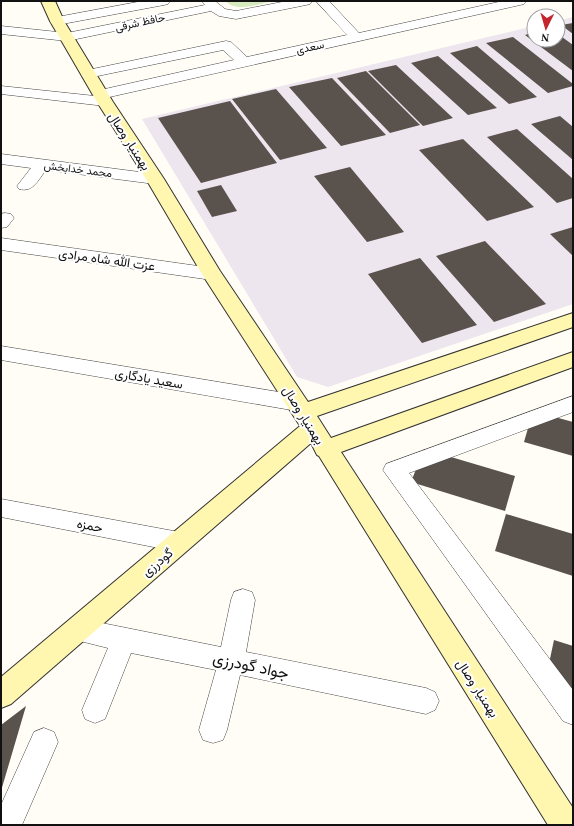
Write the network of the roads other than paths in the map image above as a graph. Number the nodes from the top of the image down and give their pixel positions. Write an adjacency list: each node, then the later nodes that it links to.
1 (48, 1): 7 (main road, بهمنیار وصال)
2 (164, 1): 7 (street, حافظ شرقی)
3 (306, 1): 6 (street)
4 (322, 1): 9 (street)
5 (520, 1): 9 (street, سعدی)
6 (211, 4): 7 (street, حافظ شرقی)
7 (62, 29): 8 (street); 11 (main road, بهمنیار وصال)
8 (1, 30)
9 (356, 37): 10 (street, سعدی)
10 (244, 62): 11 (street); 13 (street, سعدی)
11 (88, 74): 13 (main road, بهمنیار وصال)
12 (1, 90): 13 (street, سعدی)
13 (103, 98): 16 (main road, بهمنیار وصال)
14 (1, 159): 15 (street, محمد خدابخش)
15 (42, 164): 16 (street, محمد خدابخش); 17 (street)
16 (155, 179): 19 (main road, بهمنیار وصال)
17 (25, 186)
18 (1, 244): 19 (street, عزت الله شاه مرادی)
19 (212, 274): 24 (main road, بهمنیار وصال)
20 (573, 320): 24 (main road)
21 (1, 353): 24 (street, سعید یادگاری)
22 (573, 359): 25 (main road)
23 (573, 404): 35 (street)
24 (304, 415): 25 (main road, بهمنیار وصال); 27 (main road, گودرزی)
25 (325, 449): 39 (main road, بهمنیار وصال)
26 (1, 508): 27 (street, حمزه)
27 (179, 542): 29 (main road, گودرزی)
28 (243, 600): 31 (street)
29 (77, 630): 30 (street, جواد گودرزی); 32 (main road, گودرزی)
30 (124, 639): 31 (street, جواد گودرزی); 34 (street)
31 (230, 661): 33 (street, جواد گودرزی); 36 (street)
32 (1, 695)
33 (426, 701)
34 (95, 710)
35 (573, 712)
36 (213, 730)
37 (44, 742): 38 (street)
38 (7, 825)
39 (566, 825)

